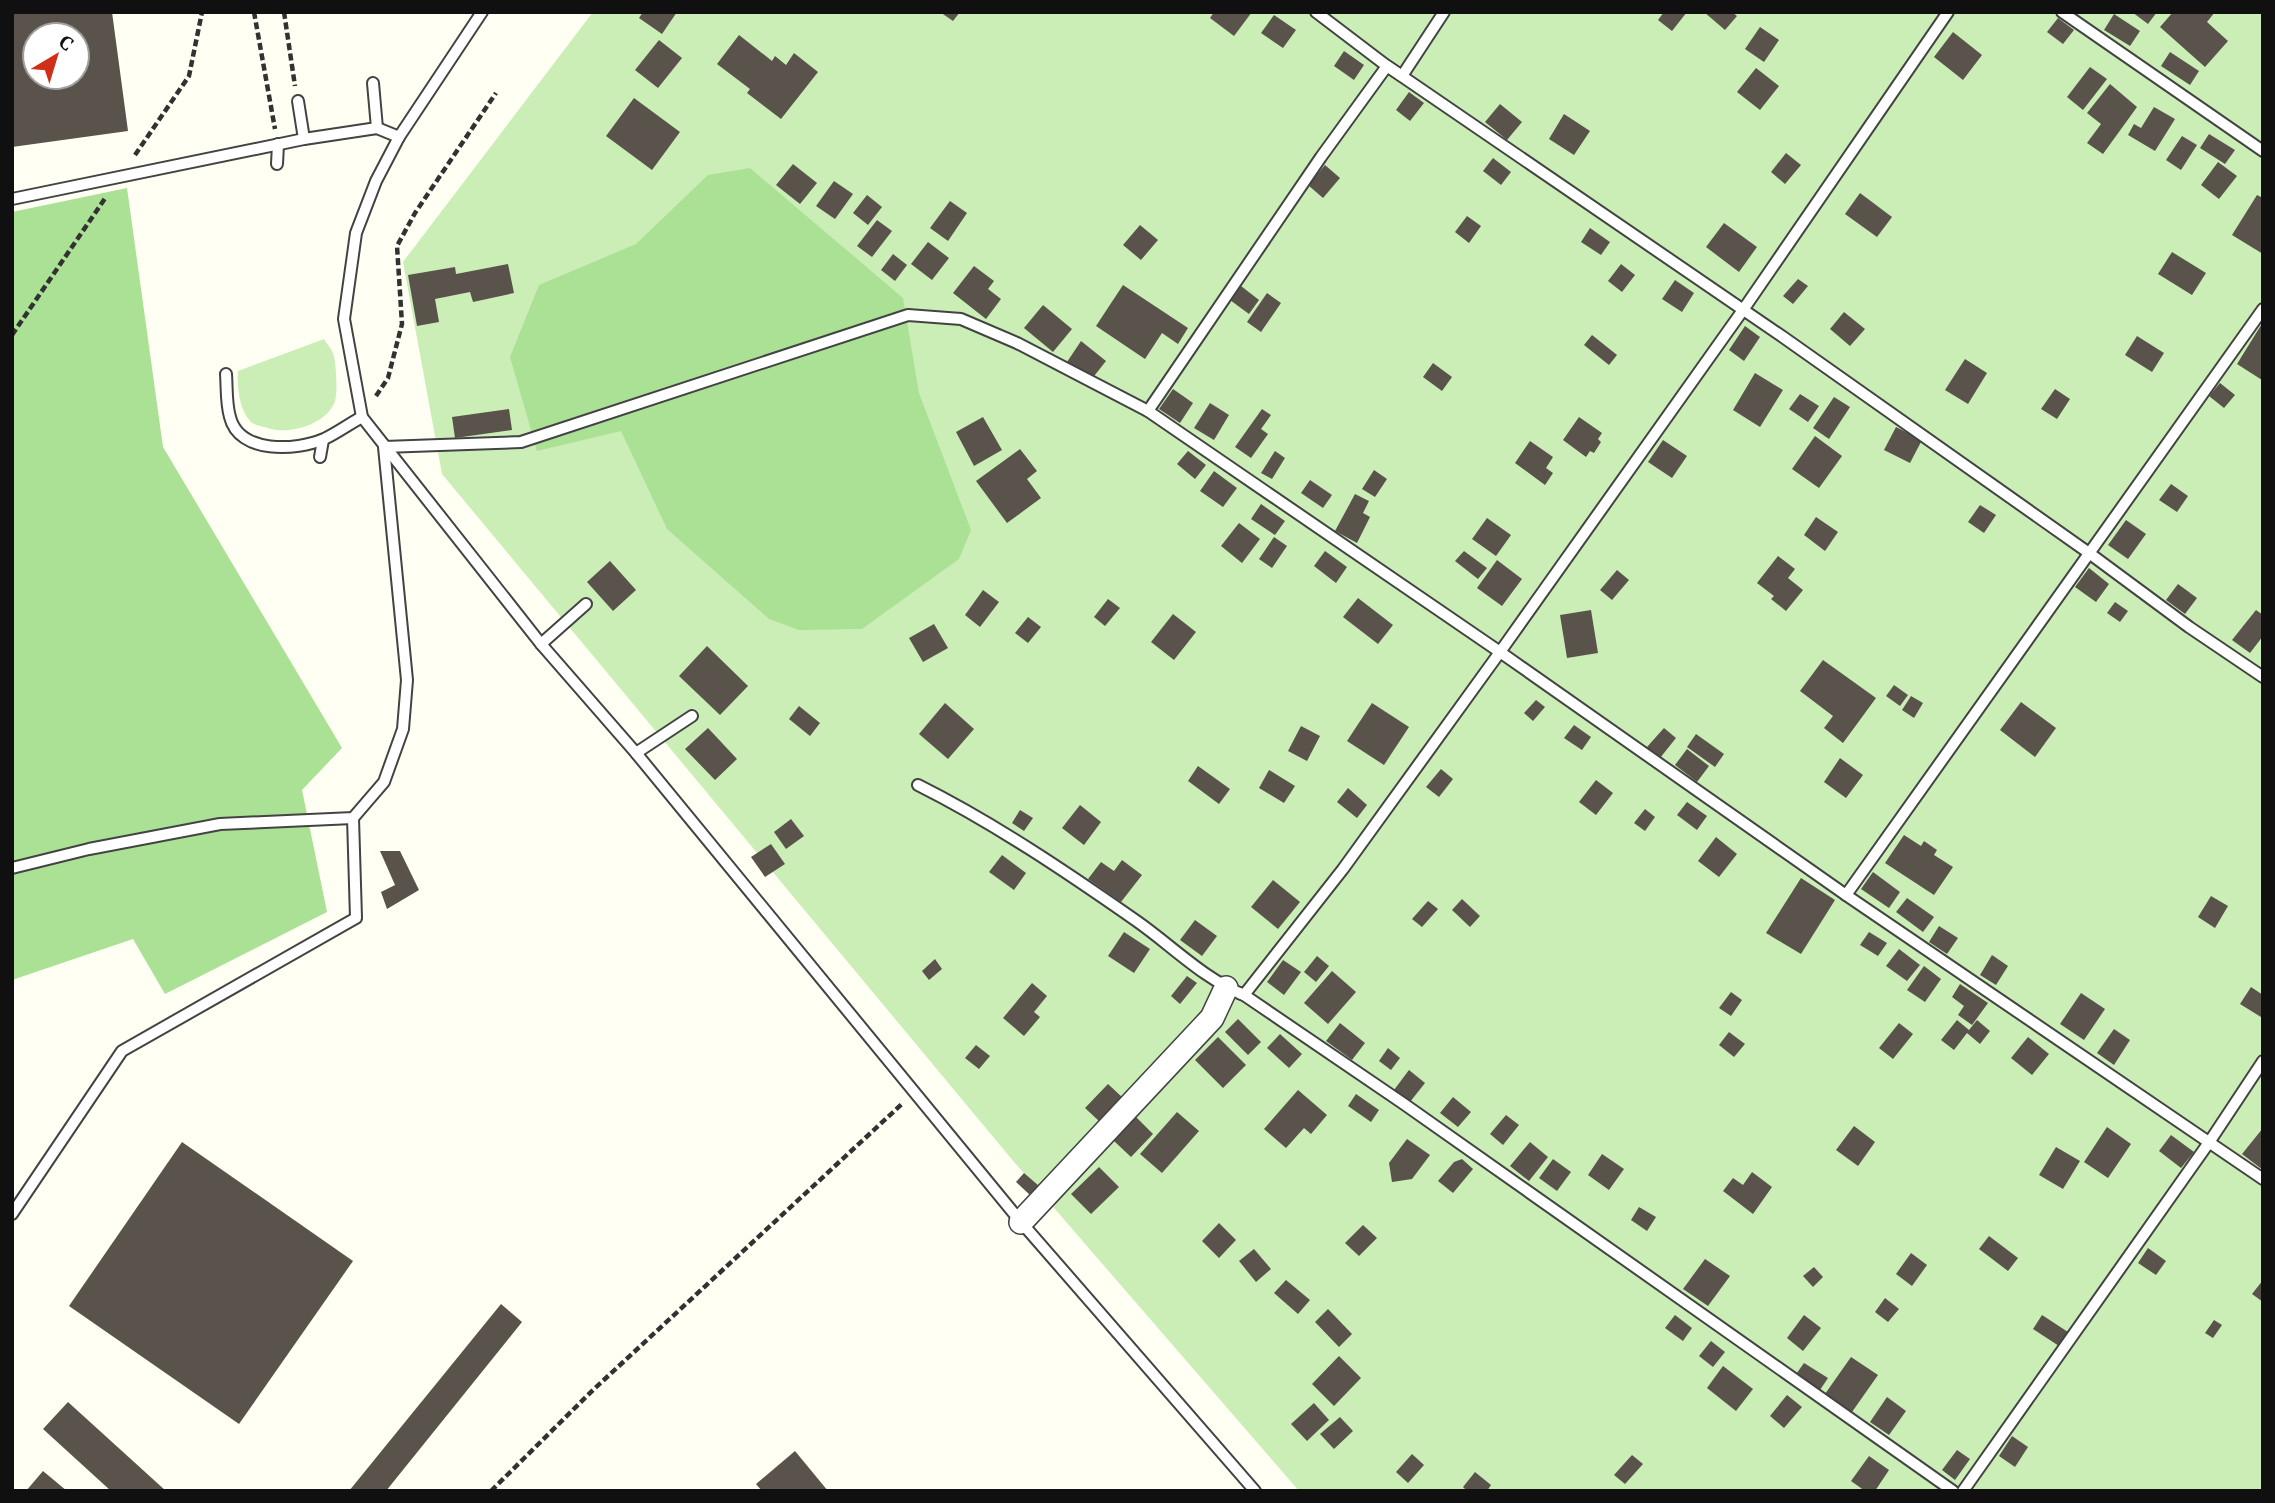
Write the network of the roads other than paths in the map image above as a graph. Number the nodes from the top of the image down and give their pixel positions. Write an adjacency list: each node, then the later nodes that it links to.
1 (482, 12): 11 (lane)
2 (1315, 12): 6 (lane)
3 (1444, 12): 7 (lane)
4 (1948, 12): 18 (lane)
5 (2062, 12): 14 (lane)
6 (1387, 66): 7 (lane); 20 (lane)
7 (1402, 76): 18 (lane)
8 (373, 83): 10 (lane)
9 (298, 101): 12 (lane)
10 (377, 128): 11 (lane); 12 (lane)
11 (399, 137): 21 (lane)
12 (304, 139): 13 (lane)
13 (278, 144): 15 (lane); 16 (lane)
14 (2263, 150)
15 (277, 164)
16 (12, 199)
17 (2263, 309): 25 (lane)
18 (1743, 310): 25 (lane); 28 (lane)
19 (226, 374): 22 (lane)
20 (1148, 411): 23 (lane); 28 (lane)
21 (362, 417): 22 (lane); 23 (lane)
22 (323, 440): 24 (lane)
23 (384, 447): 27 (lane); 33 (lane)
24 (320, 457)
25 (2089, 553): 29 (lane); 35 (lane)
26 (586, 604): 27 (lane)
27 (541, 644): 31 (lane)
28 (1500, 652): 35 (lane); 36 (lane)
29 (2263, 677)
30 (692, 716): 31 (lane)
31 (636, 753): 41 (lane)
32 (918, 785): 36 (lane)
33 (353, 818): 34 (lane); 40 (lane)
34 (12, 868)
35 (1846, 895): 38 (lane)
36 (1235, 991): 41 (street); 43 (lane)
37 (2263, 1061): 38 (lane)
38 (2210, 1141): 39 (lane); 44 (lane)
39 (2263, 1179)
40 (12, 1214)
41 (1021, 1222): 42 (lane)
42 (1255, 1491)
43 (1953, 1491)
44 (1963, 1491)

